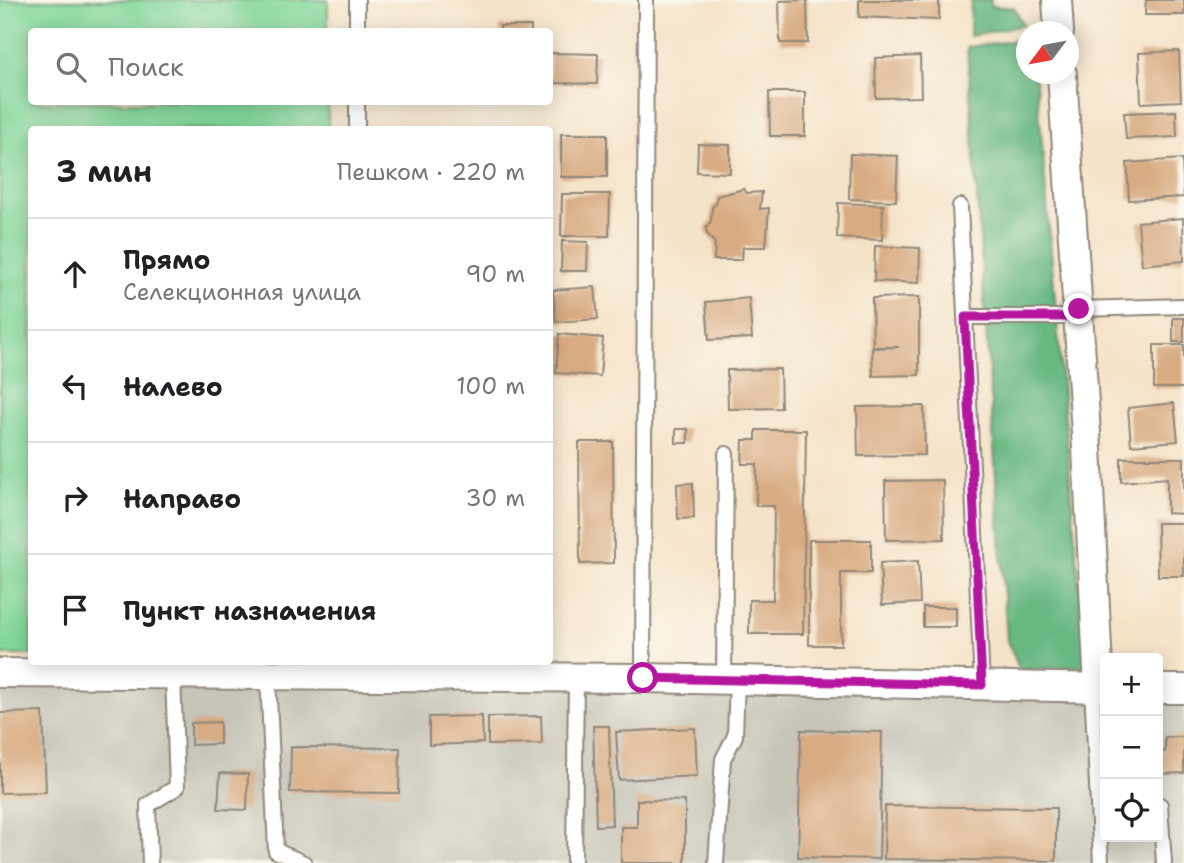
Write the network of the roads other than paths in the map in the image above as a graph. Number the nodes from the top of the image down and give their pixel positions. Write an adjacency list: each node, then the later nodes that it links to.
1 (357, 0): 5 (lane)
2 (646, 0): 18 (lane)
3 (1056, 0): 4 (street)
4 (1058, 21)
5 (357, 28)
6 (1063, 84): 11 (street)
7 (357, 105): 8 (lane)
8 (357, 126)
9 (960, 206): 12 (lane)
10 (1184, 306): 11 (lane)
11 (1079, 313): 12 (lane); 21 (street)
12 (965, 317): 20 (lane)
13 (726, 454): 19 (lane)
14 (0, 673): 15 (street)
15 (173, 675): 16 (street); 27 (lane)
16 (268, 676): 17 (street); 28 (lane)
17 (576, 677): 18 (street); 29 (lane)
18 (643, 678): 19 (street)
19 (730, 680): 20 (street); 30 (lane)
20 (982, 685): 21 (street)
21 (1099, 688): 24 (lane)
22 (1163, 688): 23 (street)
23 (1184, 689)
24 (1101, 779)
25 (1101, 842): 31 (lane)
26 (1163, 842): 32 (lane)
27 (150, 863)
28 (304, 863)
29 (574, 863)
30 (716, 863)
31 (1101, 863)
32 (1164, 863)

